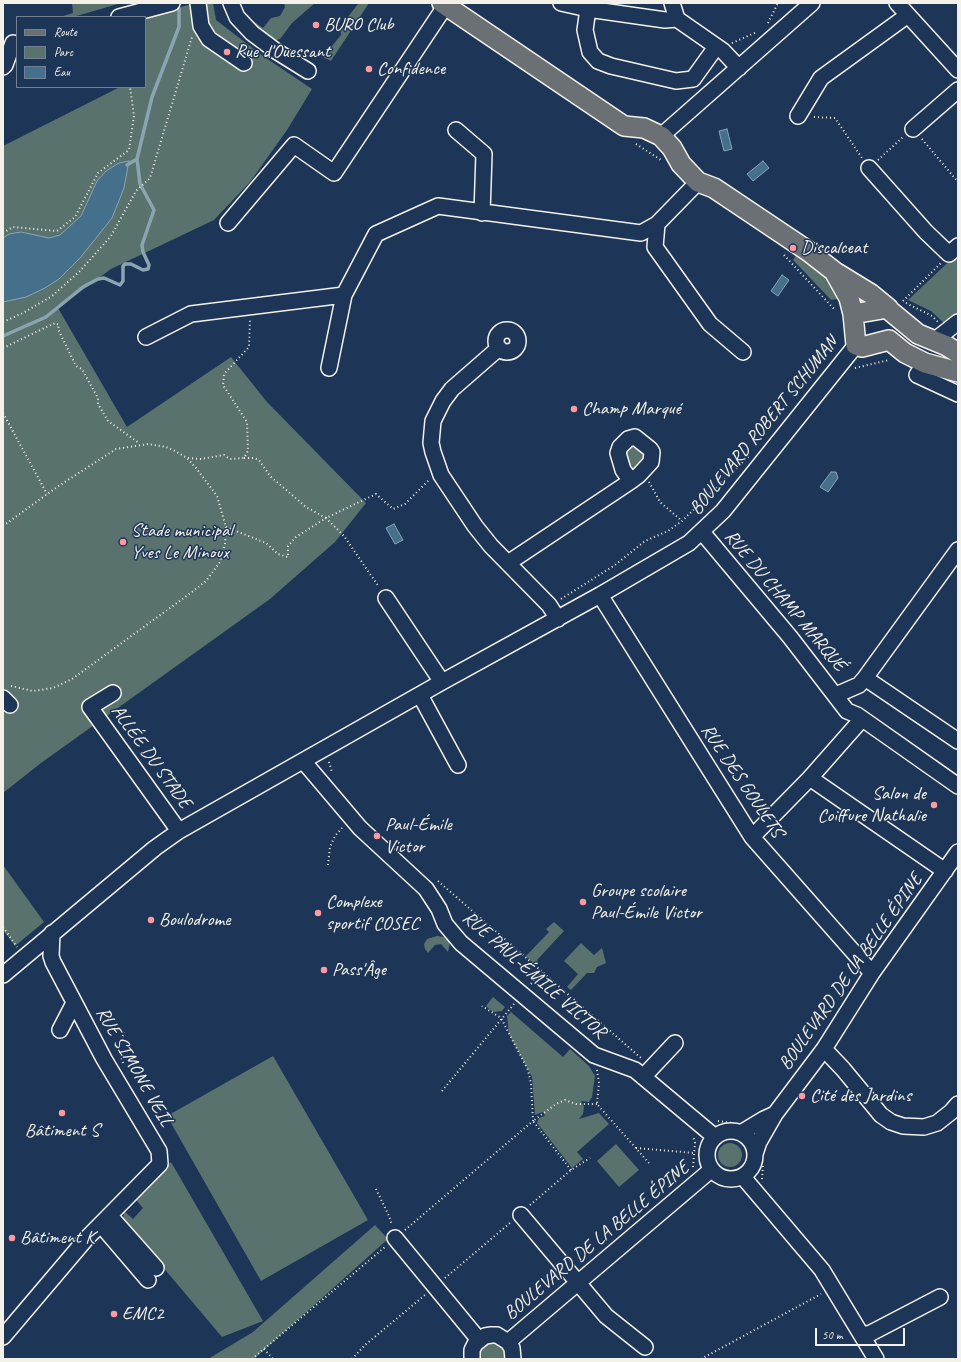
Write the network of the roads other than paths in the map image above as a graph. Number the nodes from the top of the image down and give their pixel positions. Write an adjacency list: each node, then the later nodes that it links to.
1 (231, 3): 19 (street)
2 (561, 3): 9 (street)
3 (672, 3): 12 (street)
4 (812, 3): 17 (street)
5 (897, 3): 10 (street)
6 (164, 4): 11 (street)
7 (444, 4): 24 (main road); 28 (street)
8 (198, 9): 15 (street)
9 (588, 9): 12 (street); 14 (street)
10 (908, 15): 18 (street); 21 (street)
11 (122, 16)
12 (677, 19): 14 (street)
13 (11, 43): 16 (street)
14 (720, 49): 17 (street)
15 (244, 63)
16 (3, 67)
17 (739, 68): 24 (street)
18 (958, 70)
19 (308, 71)
20 (958, 90): 22 (street)
21 (798, 116)
22 (913, 129)
23 (456, 130): 27 (street)
24 (661, 136): 26 (main road)
25 (869, 168): 30 (street)
26 (698, 182): 29 (street); 31 (main road)
27 (482, 213): 29 (street); 32 (street)
28 (228, 223)
29 (657, 224): 41 (street)
30 (954, 250)
31 (835, 272): 33 (main road); 34 (main road)
32 (344, 295): 36 (street); 44 (street)
33 (893, 307): 34 (main road); 37 (main road); 38 (main road)
34 (845, 313): 39 (main road)
35 (958, 322): 38 (street)
36 (146, 336)
37 (889, 340): 39 (main road); 43 (main road)
38 (934, 341): 42 (main road)
39 (856, 344): 48 (street, BOULEVARD ROBERT SCHUMAN)
40 (499, 348): 50 (street)
41 (743, 352)
42 (958, 353)
43 (925, 362): 45 (main road); 46 (street)
44 (329, 368)
45 (958, 372)
46 (958, 394)
47 (635, 478): 50 (street)
48 (702, 532): 51 (street, BOULEVARD ROBERT SCHUMAN); 57 (street, RUE DU CHAMP MARQUÉ)
49 (958, 550): 54 (street)
50 (508, 563): 53 (street)
51 (600, 595): 53 (street, BOULEVARD ROBERT SCHUMAN); 66 (street, RUE DES GOULETS)
52 (386, 598): 55 (street)
53 (558, 619): 55 (street, BOULEVARD ROBERT SCHUMAN)
54 (866, 678): 57 (street); 60 (street, RUE DU CHAMP MARQUÉ)
55 (442, 682): 58 (street, BOULEVARD ROBERT SCHUMAN)
56 (113, 693): 65 (street, ALLÉE DU STADE)
57 (843, 693): 59 (street, RUE DU CHAMP MARQUÉ)
58 (420, 695): 61 (street, BOULEVARD ROBERT SCHUMAN); 62 (street)
59 (859, 717): 63 (street); 64 (street, RUE DU CHAMP MARQUÉ)
60 (958, 741)
61 (304, 762): 65 (street, BOULEVARD ROBERT SCHUMAN); 76 (street, RUE PAUL-ÉMILE VICTOR)
62 (458, 765)
63 (810, 778): 66 (street); 68 (street)
64 (958, 786)
65 (179, 831): 69 (street, BOULEVARD ROBERT SCHUMAN)
66 (752, 837): 70 (street, RUE DES GOULETS)
67 (958, 852): 68 (street, BOULEVARD DE LA BELLE ÉPINE)
68 (945, 871): 70 (street, BOULEVARD DE LA BELLE ÉPINE)
69 (52, 933): 71 (street, BOULEVARD ROBERT SCHUMAN); 72 (street, RUE SIMONE VEIL)
70 (872, 973): 75 (street, BOULEVARD DE LA BELLE ÉPINE)
71 (3, 975)
72 (74, 1003): 73 (street); 85 (street, RUE SIMONE VEIL)
73 (60, 1030)
74 (674, 1042): 76 (street)
75 (824, 1049): 77 (street); 78 (street, BOULEVARD DE LA BELLE ÉPINE)
76 (648, 1072): 80 (street, RUE PAUL-ÉMILE VICTOR)
77 (958, 1104)
78 (775, 1114): 79 (street, BOULEVARD DE LA BELLE ÉPINE); 81 (street, BOULEVARD DE LA BELLE ÉPINE)
79 (746, 1130): 80 (street); 81 (street)
80 (715, 1137): 82 (street)
81 (759, 1159): 83 (street)
82 (711, 1170): 83 (street); 88 (street, BOULEVARD DE LA BELLE ÉPINE)
83 (742, 1177): 90 (street)
84 (521, 1215): 88 (street)
85 (109, 1217): 87 (street); 91 (street, RUE SIMONE VEIL)
86 (395, 1238): 92 (street)
87 (152, 1274)
88 (578, 1282): 93 (street, BOULEVARD DE LA BELLE ÉPINE); 94 (street)
89 (940, 1297): 90 (street)
90 (862, 1335): 97 (street)
91 (3, 1337)
92 (479, 1340): 93 (street); 95 (street)
93 (508, 1342): 96 (street)
94 (644, 1347)
95 (472, 1359)
96 (513, 1359)
97 (876, 1359)

